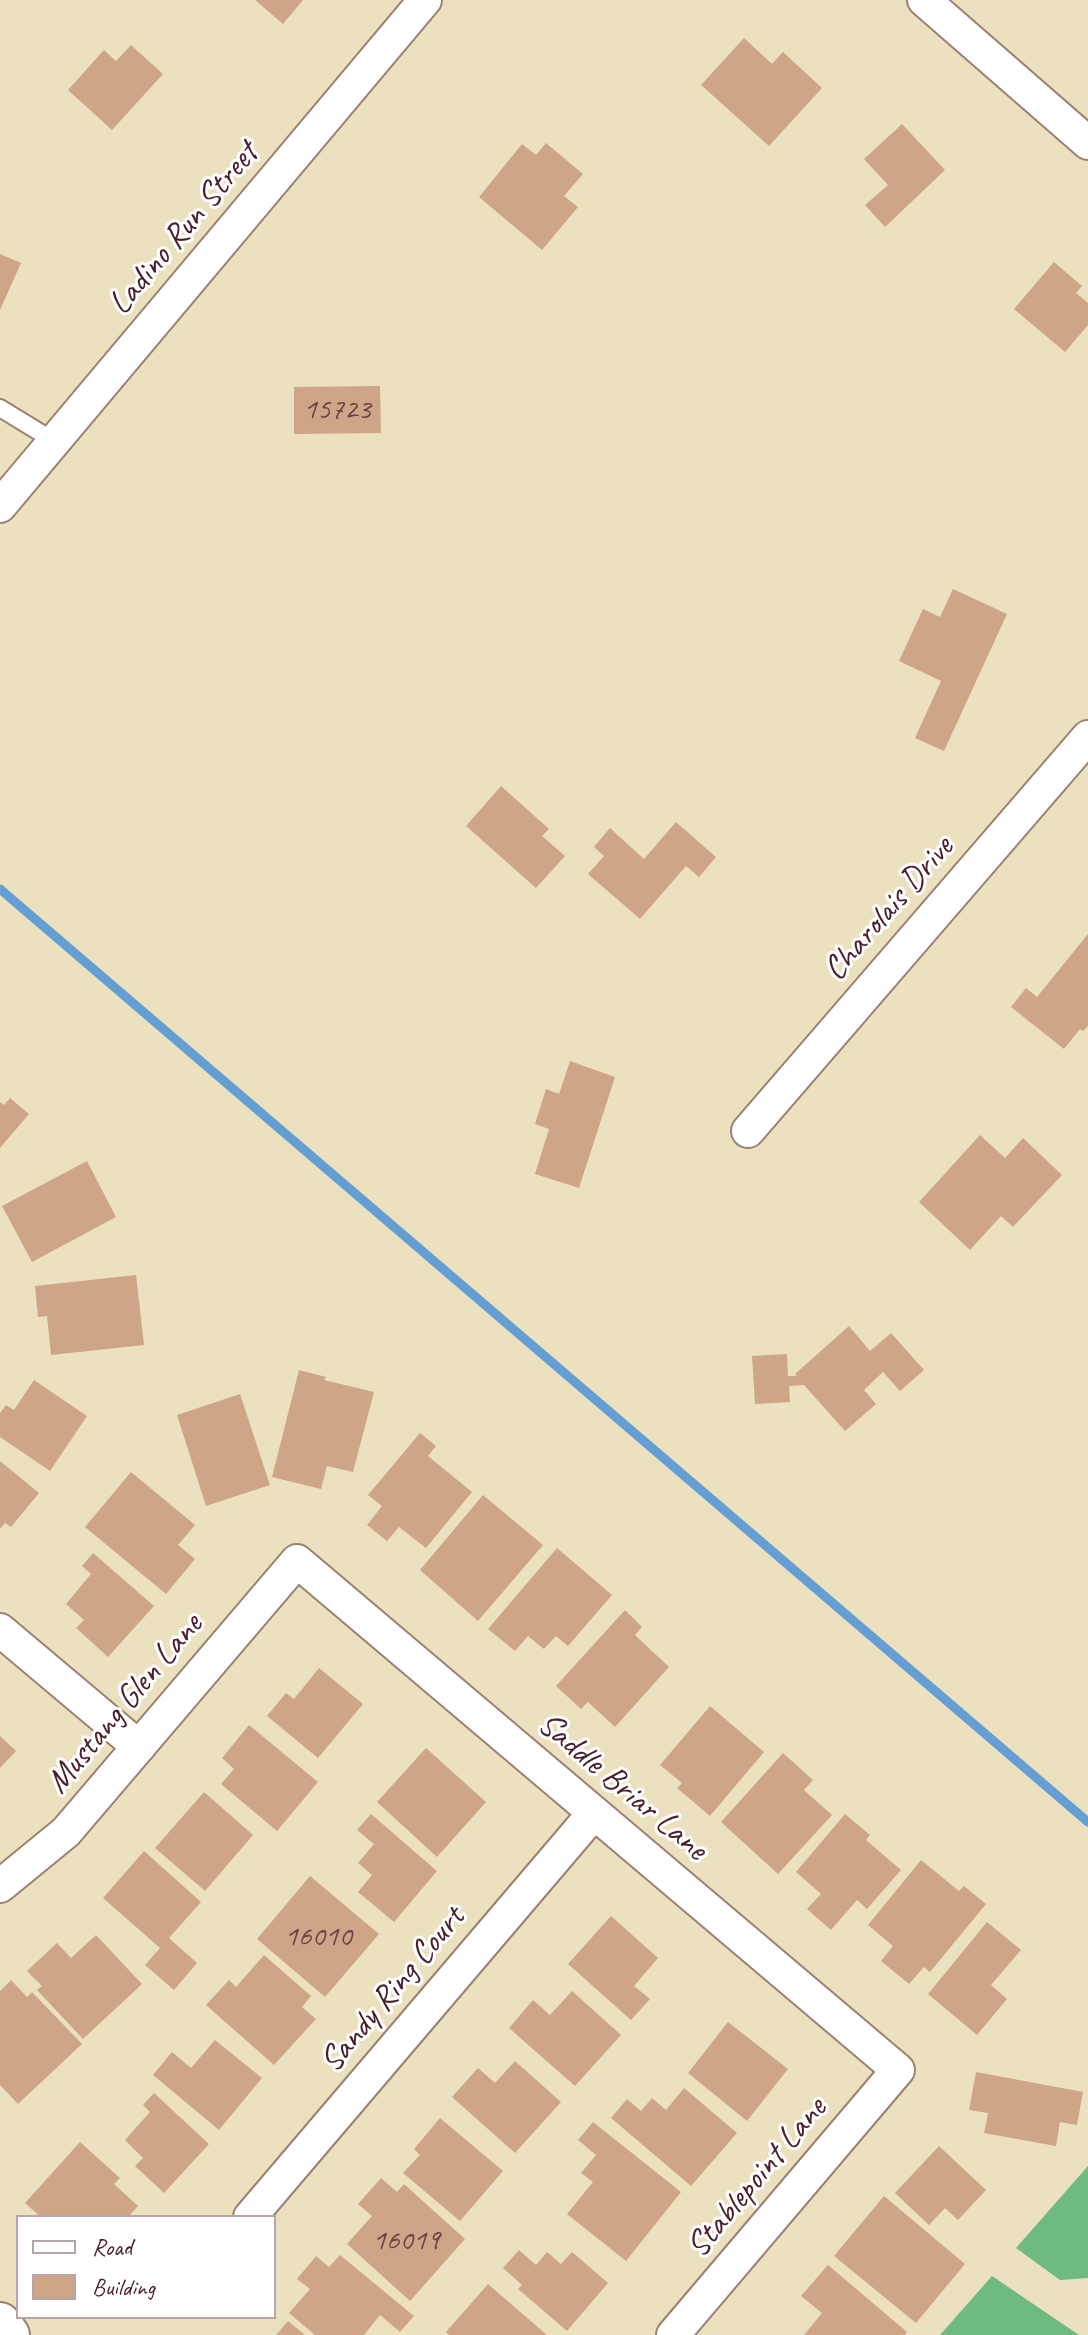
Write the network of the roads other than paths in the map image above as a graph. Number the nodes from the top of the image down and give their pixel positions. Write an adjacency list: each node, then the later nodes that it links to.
1 (425, 0): 5 (street, Ladino Run Street)
2 (924, 0): 3 (street)
3 (1088, 143)
4 (0, 408): 5 (lane)
5 (54, 441): 6 (street, Ladino Run Street)
6 (0, 506)
7 (1088, 737): 8 (street, Charolais Drive)
8 (748, 1131)
9 (297, 1561): 11 (street, Mustang Glen Lane); 12 (street, Saddle Briar Lane)
10 (0, 1630): 11 (street)
11 (139, 1747): 13 (street, Mustang Glen Lane)
12 (594, 1813): 14 (street, Saddle Briar Lane); 15 (street, Sandy Ring Court)
13 (0, 1886)
14 (898, 2070): 18 (street, Stablepoint Lane)
15 (252, 2215)
16 (0, 2323): 17 (street)
17 (9, 2335)
18 (673, 2335)

